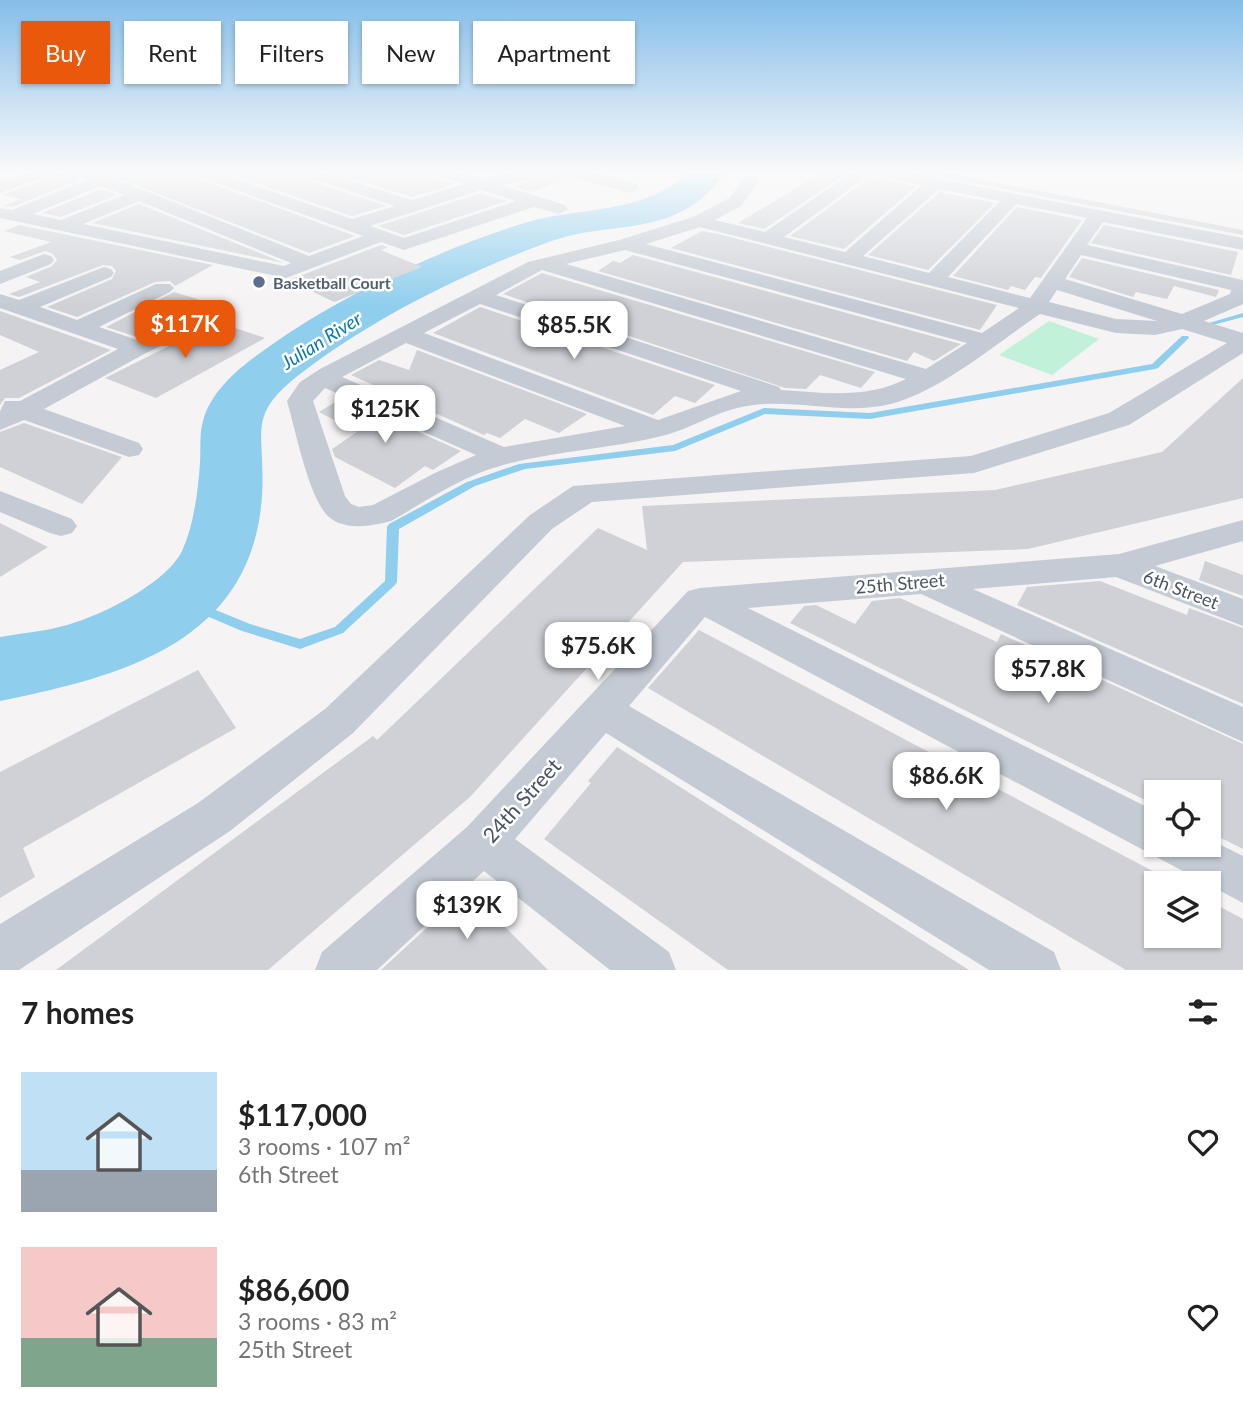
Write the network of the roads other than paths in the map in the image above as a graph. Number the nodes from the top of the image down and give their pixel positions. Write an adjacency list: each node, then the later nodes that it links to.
1 (14, 216): 14 (street)
2 (88, 216): 14 (street)
3 (193, 216): 20 (street)
4 (323, 216): 15 (street)
5 (380, 216): 15 (street)
6 (489, 216): 16 (street)
7 (709, 216): 13 (street)
8 (800, 216): 17 (street)
9 (897, 216): 23 (street)
10 (995, 216): 29 (street)
11 (1097, 216): 21 (street)
12 (1104, 216): 19 (street)
13 (699, 222): 17 (street); 18 (street)
14 (64, 226): 22 (street)
15 (350, 226): 16 (street)
16 (378, 237): 25 (street)
17 (768, 239): 23 (street)
18 (625, 244): 26 (street); 40 (street)
19 (1243, 244)
20 (265, 245): 22 (street); 25 (street)
21 (1076, 248): 30 (street); 31 (street)
22 (223, 259): 25 (street)
23 (848, 259): 29 (street)
24 (44, 260): 28 (street)
25 (308, 263)
26 (541, 264): 33 (street); 43 (street)
27 (104, 273): 34 (street)
28 (0, 278)
29 (933, 281): 35 (street)
30 (1054, 282): 35 (street); 37 (street)
31 (1243, 286): 37 (street)
32 (163, 288): 38 (street)
33 (478, 296): 39 (street); 45 (street)
34 (11, 304): 38 (street)
35 (1035, 307): 37 (street); 40 (street)
36 (215, 311): 42 (street)
37 (1182, 322): 41 (street)
38 (80, 327): 42 (street)
39 (404, 334): 44 (street); 47 (street)
40 (983, 340): 43 (street)
41 (1243, 341): 63 (street)
42 (138, 348): 46 (street)
43 (928, 377): 45 (street)
44 (323, 378): 49 (street); 49 (street)
45 (788, 398): 47 (street)
46 (8, 411): 48 (street)
47 (658, 429): 49 (street)
48 (129, 449)
49 (503, 457)
50 (0, 501): 51 (street)
51 (61, 526)
52 (1243, 530): 53 (street, 25th Street)
53 (1119, 565): 54 (street, 25th Street); 56 (street, 6th Street)
54 (922, 581): 55 (street, 25th Street); 58 (street)
55 (700, 600): 57 (street); 59 (street)
56 (1243, 613)
57 (602, 710): 60 (street, 24th Street); 66 (street)
58 (1243, 725)
59 (1144, 828)
60 (484, 842): 64 (street); 65 (street, 24th Street)
61 (1199, 857): 62 (street)
62 (1243, 880)
63 (0, 953)
64 (631, 964)
65 (340, 970)
66 (1036, 970)

